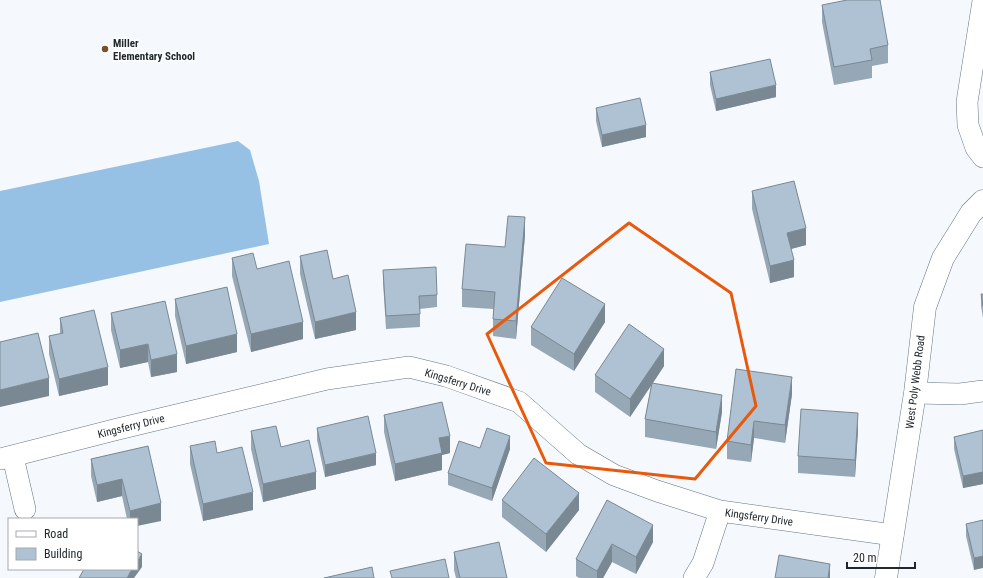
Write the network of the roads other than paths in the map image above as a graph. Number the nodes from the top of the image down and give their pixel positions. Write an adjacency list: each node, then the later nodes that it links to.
1 (983, 1): 2 (street)
2 (983, 157)
3 (983, 201): 5 (street, West Poly Webb Road)
4 (983, 391): 5 (street)
5 (915, 393): 9 (street, West Poly Webb Road)
6 (6, 458): 7 (street); 8 (street, Kingsferry Drive)
7 (25, 509)
8 (720, 511): 9 (street, Kingsferry Drive); 10 (street)
9 (892, 535): 11 (street, West Poly Webb Road)
10 (694, 578)
11 (886, 578)

